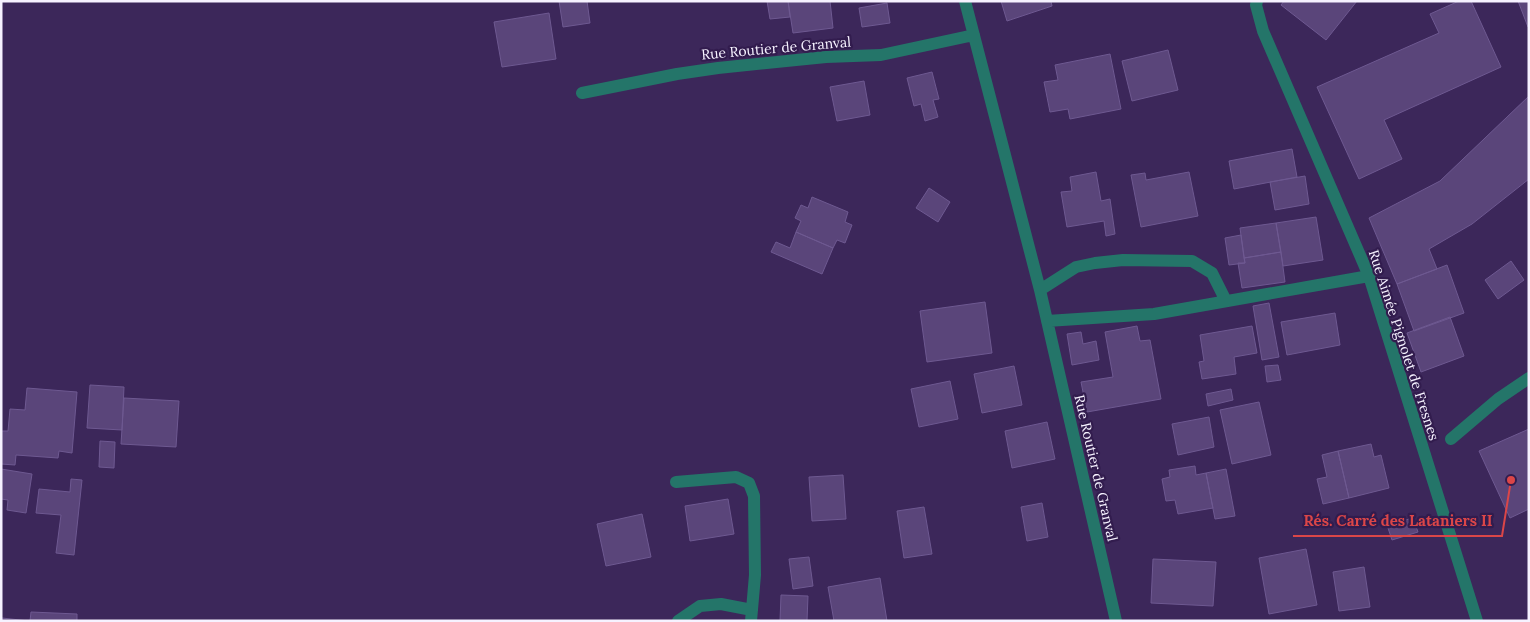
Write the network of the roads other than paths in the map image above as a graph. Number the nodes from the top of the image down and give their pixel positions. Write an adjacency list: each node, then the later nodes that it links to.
1 (966, 1): 3 (street, Rue Routier de Granval)
2 (1257, 1): 5 (street, Rue Aimée Pignolet de Fresnes)
3 (974, 35): 4 (street, Rue Routier de Granval); 6 (street, Rue Routier de Granval)
4 (582, 94)
5 (1368, 276): 7 (street); 15 (street, Rue Aimée Pignolet de Fresnes)
6 (1040, 290): 7 (street); 8 (street, Rue Routier de Granval)
7 (1226, 301): 8 (street)
8 (1047, 321): 14 (street, Rue Routier de Granval)
9 (1529, 378): 10 (street)
10 (1451, 440)
11 (676, 482): 12 (street)
12 (751, 615): 13 (street)
13 (678, 621)
14 (1116, 621)
15 (1477, 621)

